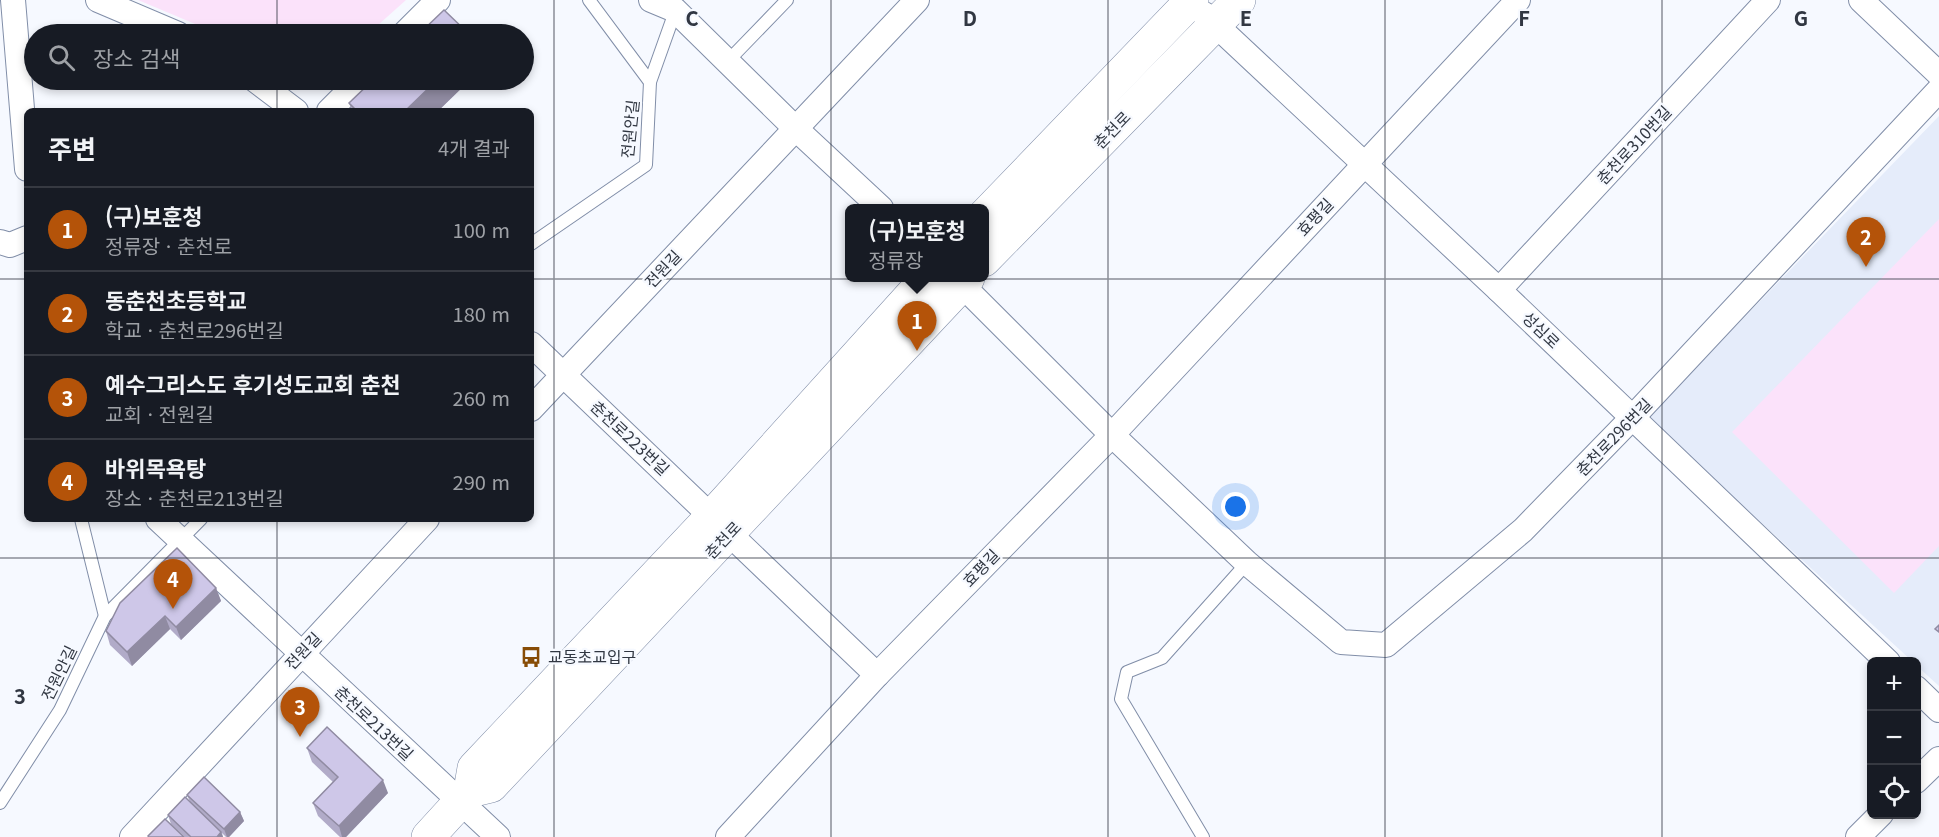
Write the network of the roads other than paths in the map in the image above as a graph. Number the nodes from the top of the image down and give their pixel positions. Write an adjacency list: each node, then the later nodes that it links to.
1 (13, 0): 26 (street)
2 (98, 0): 14 (street)
3 (438, 0): 15 (street)
4 (589, 0): 19 (lane)
5 (651, 0): 13 (street)
6 (787, 0): 17 (lane)
7 (917, 0): 25 (street, 전원길)
8 (1192, 0): 16 (street, 성심로); 29 (street, 춘천로)
9 (1239, 0): 16 (street, 춘천로)
10 (1518, 0): 27 (street, 효평길)
11 (1768, 0): 37 (street, 춘천로310번길)
12 (1861, 0): 18 (street)
13 (678, 5): 17 (street); 19 (lane, 전원안길)
14 (154, 24)
15 (414, 24)
16 (1215, 26): 27 (street, 성심로); 33 (street, 춘천로)
17 (727, 62): 25 (street)
18 (1939, 74)
19 (650, 82): 32 (lane, 전원안길)
20 (268, 90): 23 (street)
21 (350, 90): 24 (street)
22 (1939, 90): 41 (street, 춘천로296번길)
23 (292, 108)
24 (332, 108)
25 (795, 128): 28 (street); 39 (street, 전원길)
26 (24, 133)
27 (1364, 165): 37 (street, 성심로); 42 (street, 효평길)
28 (877, 204)
29 (989, 211)
30 (24, 239): 31 (street)
31 (0, 242)
32 (534, 242)
33 (989, 255)
34 (924, 282): 47 (street, 춘천로)
35 (963, 282): 47 (street, 춘천로)
36 (965, 282): 42 (street)
37 (1499, 290): 41 (street, 성심로)
38 (534, 347): 39 (street, 춘천로223번길)
39 (563, 375): 40 (street, 전원길); 47 (street, 춘천로223번길)
40 (534, 406)
41 (1632, 418): 49 (street, 춘천로296번길); 52 (street, 성심로)
42 (1112, 435): 49 (street); 53 (street, 효평길)
43 (82, 522): 50 (lane)
44 (161, 522): 48 (street, 춘천로213번길)
45 (198, 522): 48 (lane, 전원안길)
46 (424, 522): 51 (street, 전원길)
47 (721, 524): 53 (street); 58 (street, 춘천로)
48 (180, 540): 50 (lane, 전원안길); 51 (street, 춘천로213번길)
49 (1247, 563): 65 (lane)
50 (105, 616): 59 (lane, 전원안길)
51 (300, 654): 58 (street, 춘천로213번길); 61 (street, 전원길)
52 (1883, 657)
53 (877, 675): 64 (street, 효평길)
54 (1921, 692): 55 (street)
55 (1939, 710)
56 (1939, 759): 57 (street)
57 (1921, 777)
58 (465, 797): 62 (street, 춘천로); 63 (street)
59 (0, 803)
60 (1876, 819): 66 (street)
61 (132, 837)
62 (428, 837)
63 (498, 837)
64 (728, 837)
65 (1203, 837)
66 (1858, 837)

